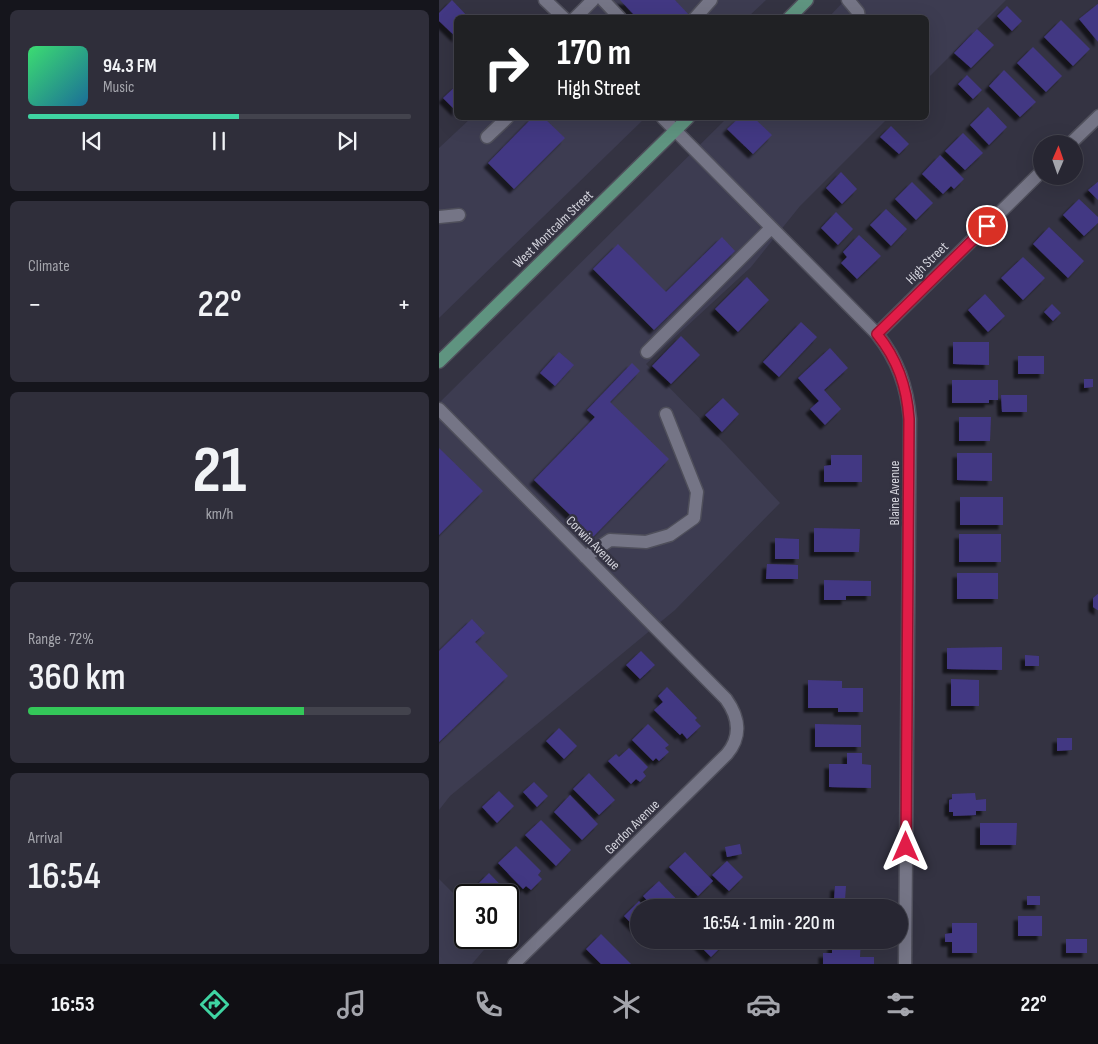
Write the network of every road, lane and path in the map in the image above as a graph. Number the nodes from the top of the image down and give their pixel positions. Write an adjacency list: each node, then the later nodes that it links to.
1 (545, 0): 7 (street)
2 (593, 0): 8 (street)
3 (603, 0): 9 (street)
4 (711, 0): 10 (street)
5 (805, 0): 11 (main road)
6 (848, 0): 12 (street)
7 (561, 15)
8 (578, 15)
9 (617, 15)
10 (698, 15)
11 (792, 15)
12 (857, 15)
13 (1098, 116): 18 (street)
14 (505, 120): 19 (street)
15 (665, 120): 17 (street, Blaine Avenue)
16 (686, 120): 17 (main road, West Montcalm Street)
17 (675, 130): 23 (street, Blaine Avenue); 26 (main road, West Montcalm Street)
18 (1079, 135)
19 (487, 137)
20 (1033, 180): 24 (street, High Street)
21 (459, 215): 22 (street)
22 (439, 217)
23 (771, 228): 24 (street, Blaine Avenue); 25 (street)
24 (877, 334): 32 (street, Blaine Avenue)
25 (647, 352)
26 (439, 362)
27 (439, 408): 29 (street, Corwin Avenue)
28 (666, 414): 29 (street)
29 (585, 557): 30 (street, Corwin Avenue)
30 (726, 699): 31 (street, Gerdon Avenue)
31 (514, 964)
32 (905, 964)

